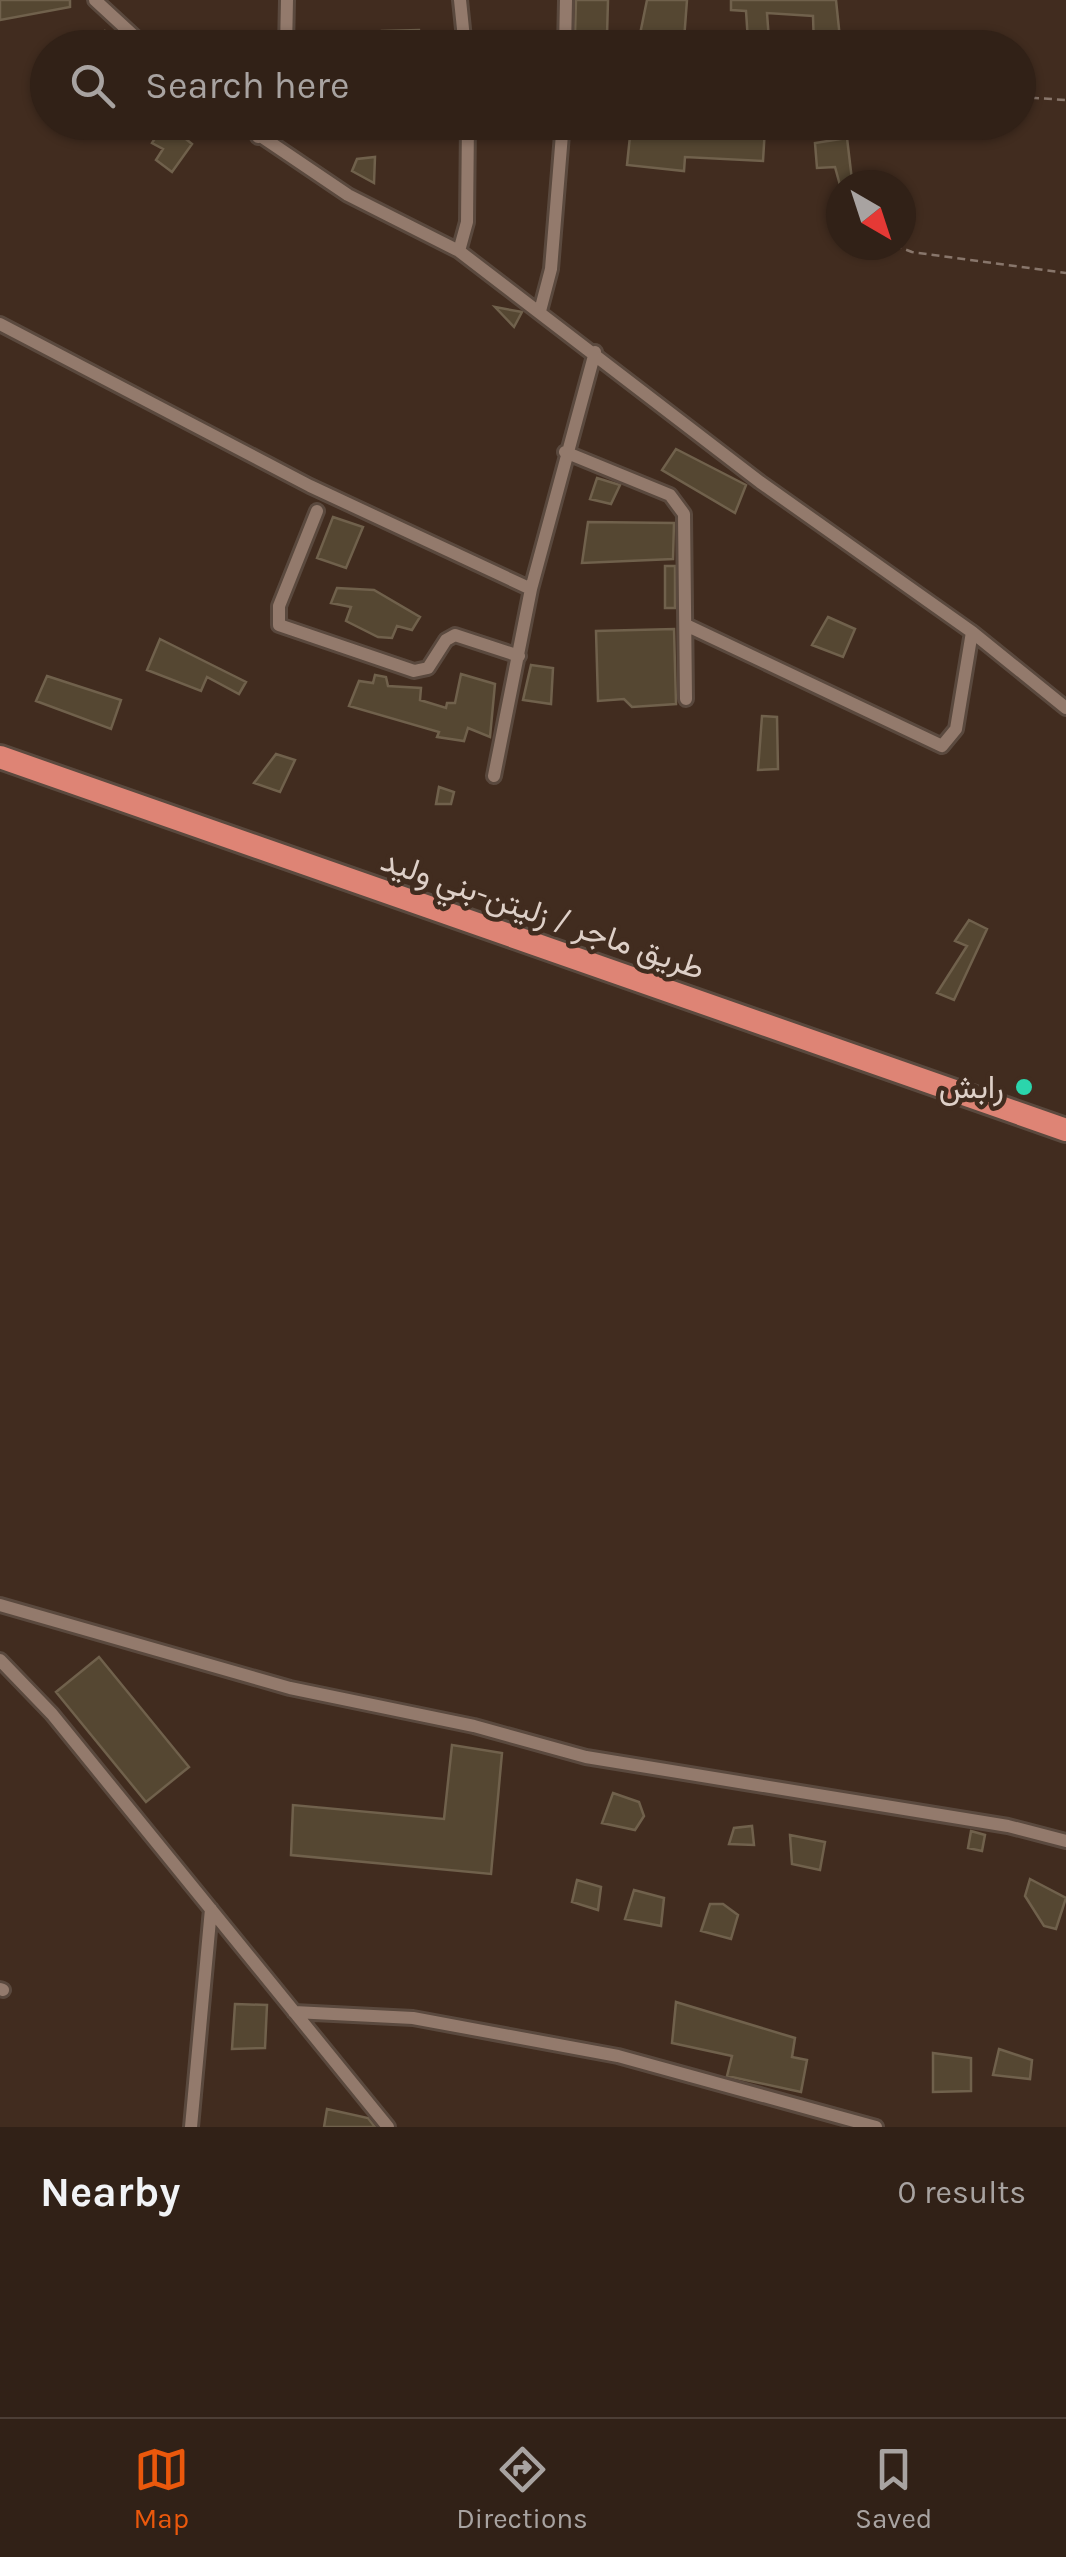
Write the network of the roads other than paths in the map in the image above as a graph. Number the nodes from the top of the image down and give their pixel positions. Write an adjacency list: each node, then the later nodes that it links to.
1 (95, 0): 5 (street)
2 (287, 0): 6 (street)
3 (460, 0): 7 (street)
4 (566, 0): 8 (street)
5 (128, 30)
6 (286, 30)
7 (462, 30)
8 (566, 30)
9 (263, 140): 12 (street)
10 (468, 140): 12 (street)
11 (561, 140): 13 (street)
12 (459, 251): 13 (street)
13 (540, 311): 15 (street)
14 (0, 324): 18 (street)
15 (595, 352): 16 (street); 20 (street)
16 (565, 452): 18 (street); 19 (street)
17 (318, 510): 21 (street)
18 (530, 590): 21 (street)
19 (688, 626): 20 (street); 22 (street)
20 (972, 632): 23 (street)
21 (519, 656): 25 (street)
22 (686, 700)
23 (1066, 708)
24 (0, 757): 26 (highway, طريق ماجر / زليتن-بني وليد)
25 (494, 776)
26 (1066, 1130)
27 (0, 1605): 29 (street)
28 (0, 1660): 30 (street)
29 (1066, 1841)
30 (211, 1909): 31 (street); 32 (street)
31 (294, 2012): 33 (street); 34 (street)
32 (191, 2127)
33 (388, 2127)
34 (876, 2127)

